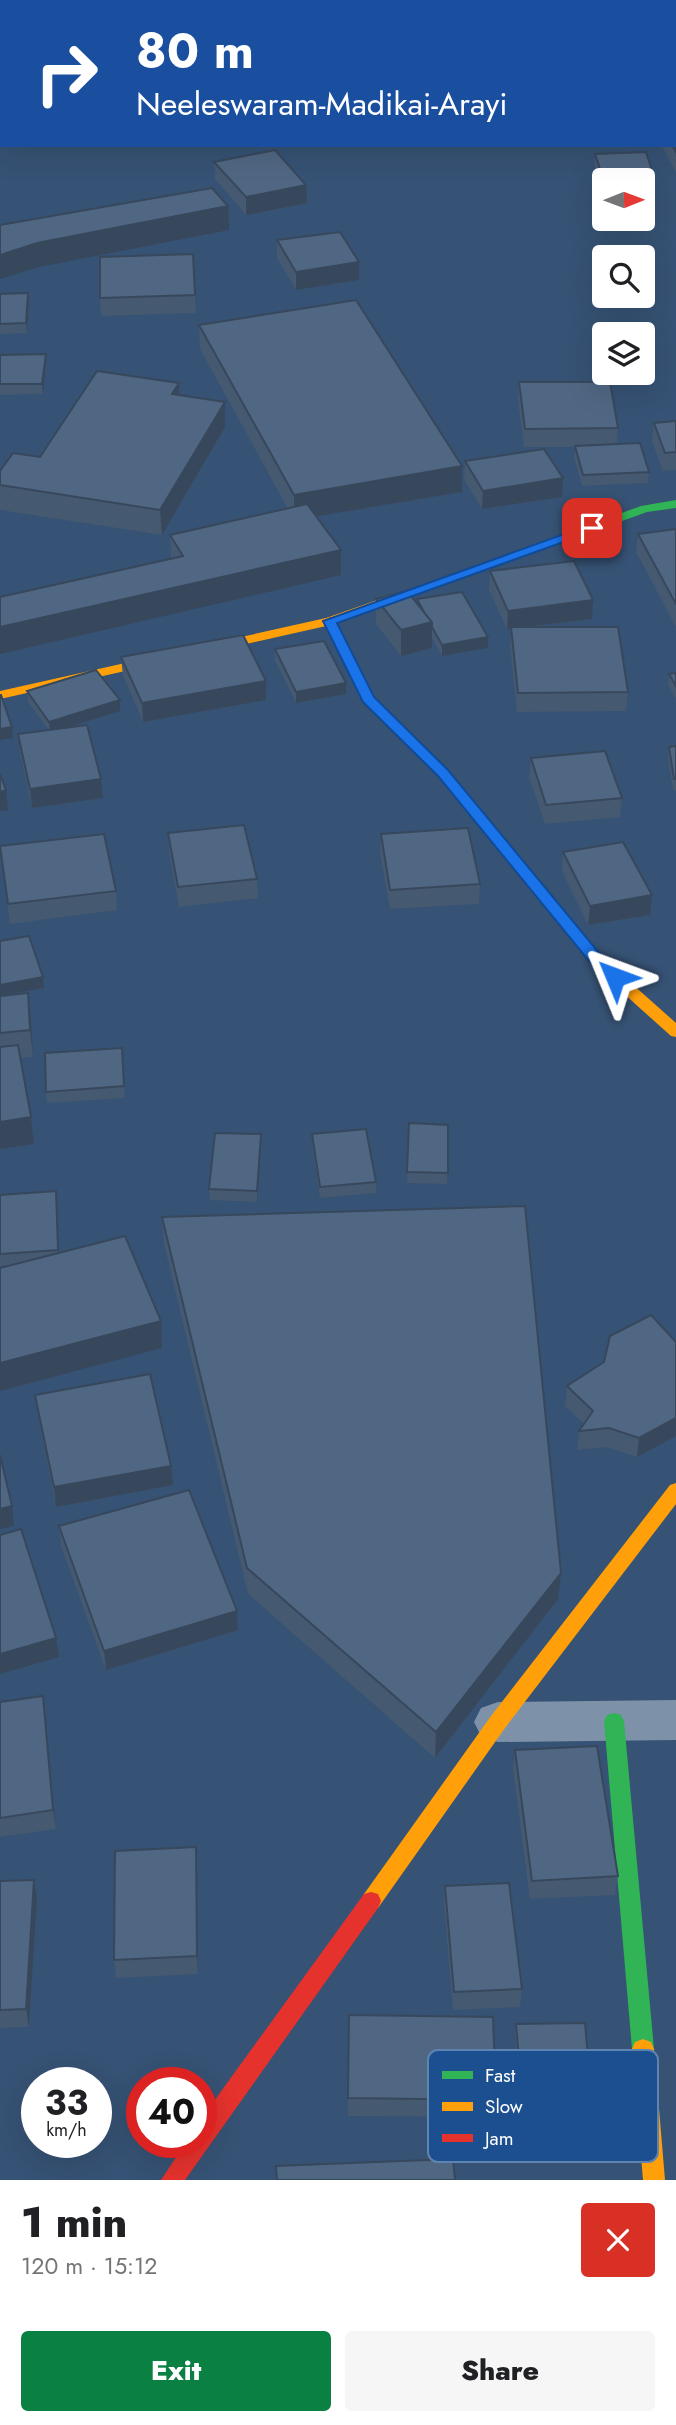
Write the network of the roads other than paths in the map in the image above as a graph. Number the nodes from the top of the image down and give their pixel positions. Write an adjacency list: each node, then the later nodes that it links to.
1 (676, 504): 2 (street)
2 (330, 621): 3 (street); 4 (street)
3 (0, 695)
4 (676, 1032)
5 (676, 1490): 8 (street)
6 (676, 1720): 7 (street)
7 (614, 1721): 8 (street); 9 (street)
8 (498, 1723): 10 (street)
9 (643, 2050)
10 (217, 2116)
11 (187, 2158): 13 (street)
12 (652, 2162): 14 (street)
13 (172, 2180)
14 (654, 2180)

